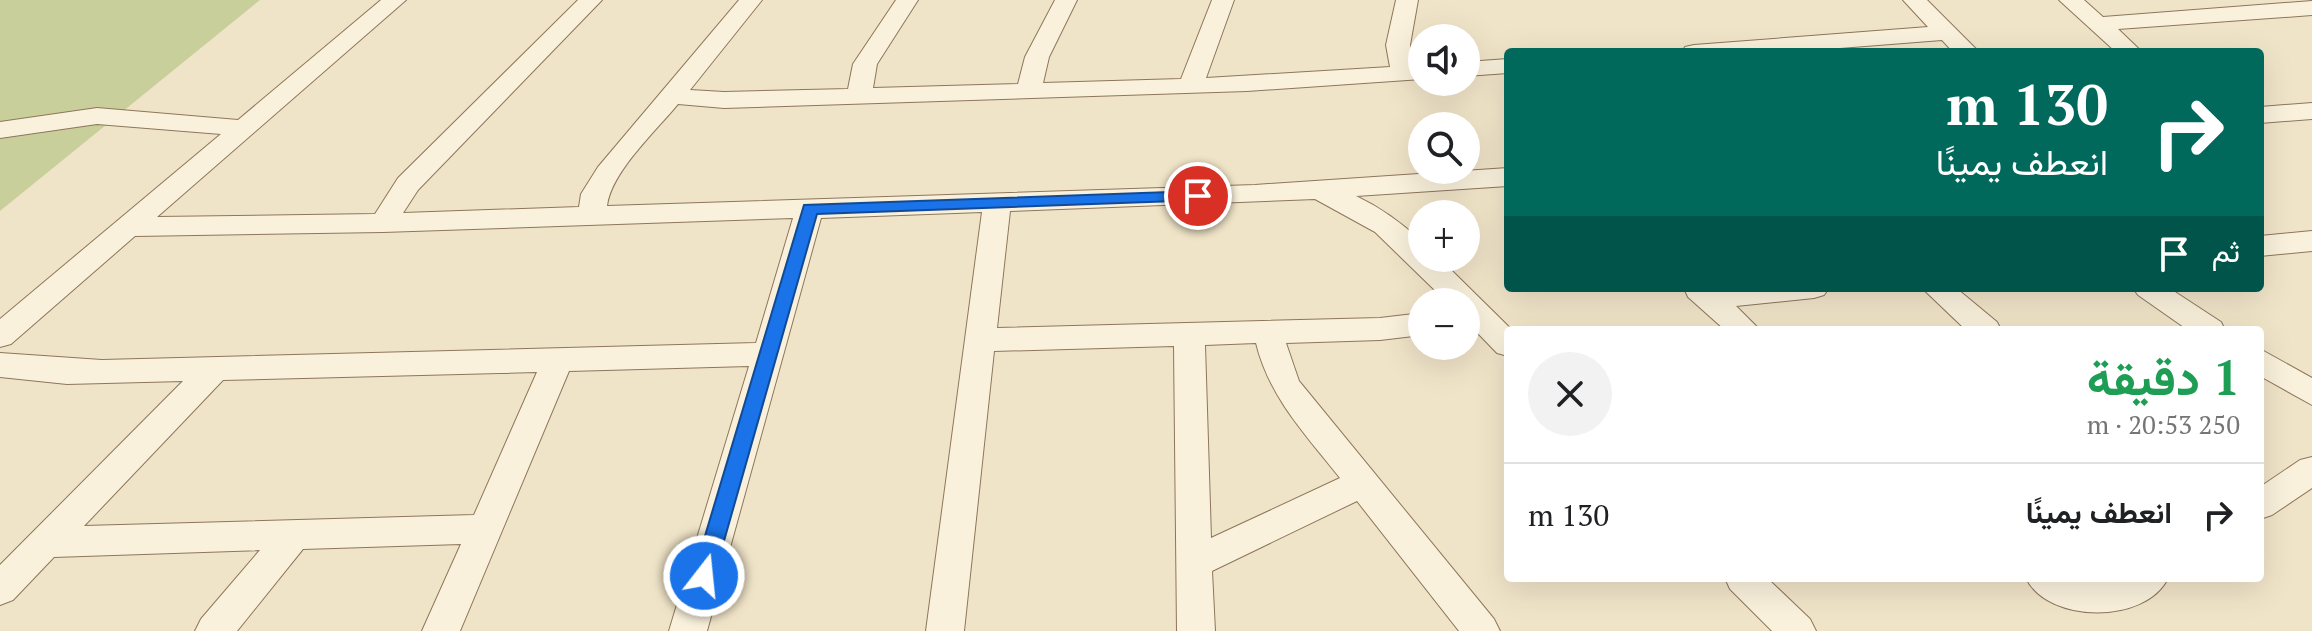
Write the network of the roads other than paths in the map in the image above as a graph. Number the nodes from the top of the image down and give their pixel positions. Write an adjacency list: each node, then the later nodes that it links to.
1 (395, 0): 26 (street)
2 (591, 0): 33 (street)
3 (751, 0): 23 (street)
4 (907, 0): 22 (street)
5 (1066, 0): 21 (street)
6 (1223, 0): 20 (street)
7 (1407, 0): 16 (street)
8 (1914, 0): 12 (street)
9 (2070, 0): 11 (street)
10 (2312, 8): 11 (street)
11 (2097, 24): 15 (street)
12 (1947, 33): 13 (street); 14 (street)
13 (1747, 48)
14 (1963, 48)
15 (2125, 48)
16 (1408, 64)
17 (1504, 66): 18 (street)
18 (1480, 68)
19 (1408, 73): 20 (street)
20 (1191, 85): 21 (street)
21 (1029, 90): 22 (street)
22 (859, 95): 23 (street)
23 (671, 96): 32 (street)
24 (2312, 111): 25 (street)
25 (2264, 115)
26 (244, 128): 27 (street); 34 (street)
27 (0, 130)
28 (1504, 177): 29 (street)
29 (1316, 192): 30 (street); 37 (street)
30 (997, 203): 31 (street); 50 (street)
31 (810, 209): 32 (street); 52 (street)
32 (592, 216): 33 (street)
33 (383, 223): 34 (street)
34 (128, 227): 49 (street)
35 (2312, 241): 36 (street)
36 (2264, 246)
37 (1450, 288)
38 (1724, 292): 41 (street)
39 (1942, 292): 45 (street)
40 (2154, 292): 46 (street)
41 (1702, 293): 44 (street)
42 (1480, 318): 51 (street)
43 (1408, 326): 47 (street)
44 (1740, 326)
45 (1981, 326)
46 (2204, 326)
47 (1268, 332): 48 (street); 59 (street)
48 (1189, 334): 50 (street); 64 (street)
49 (0, 336)
50 (981, 340): 72 (street)
51 (1504, 341)
52 (768, 354): 53 (street); 71 (street)
53 (558, 359): 56 (street); 61 (street)
54 (2264, 363): 57 (street)
55 (0, 365): 56 (street)
56 (215, 369): 63 (street)
57 (2312, 393)
58 (2312, 470): 60 (street)
59 (1362, 483): 64 (street); 74 (street)
60 (2264, 502)
61 (485, 529): 62 (street); 70 (street)
62 (294, 535): 63 (street); 69 (street)
63 (46, 542): 68 (street)
64 (1194, 563): 73 (street)
65 (1747, 582): 75 (street)
66 (2052, 582): 67 (street)
67 (2144, 582)
68 (0, 589)
69 (214, 631)
70 (441, 631)
71 (688, 631)
72 (945, 631)
73 (1196, 631)
74 (1481, 631)
75 (1797, 631)

